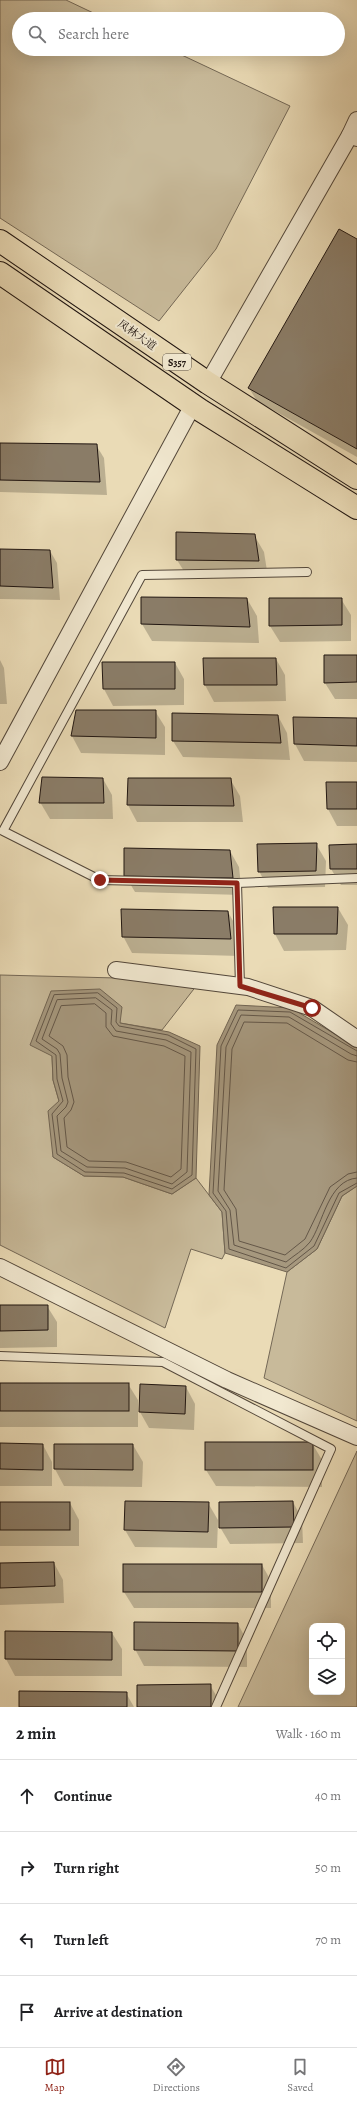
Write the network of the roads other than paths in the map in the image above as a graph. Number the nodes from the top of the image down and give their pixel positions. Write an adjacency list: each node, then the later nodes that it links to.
1 (357, 120): 2 (street)
2 (354, 136): 5 (street)
3 (0, 241): 5 (main road, 凤林大道 / S357)
4 (0, 273): 6 (main road, S357)
5 (208, 384): 7 (main road, 凤林大道 / S357)
6 (193, 405): 8 (main road, S357); 10 (street)
7 (357, 478)
8 (357, 508)
9 (307, 572): 12 (lane)
10 (0, 762)
11 (357, 878): 12 (lane)
12 (237, 883): 14 (lane)
13 (116, 970): 14 (street)
14 (240, 986): 15 (street)
15 (357, 1039)
16 (0, 1267): 18 (street)
17 (0, 1356): 18 (lane)
18 (201, 1374): 19 (street); 20 (lane)
19 (357, 1437)
20 (216, 1707)

